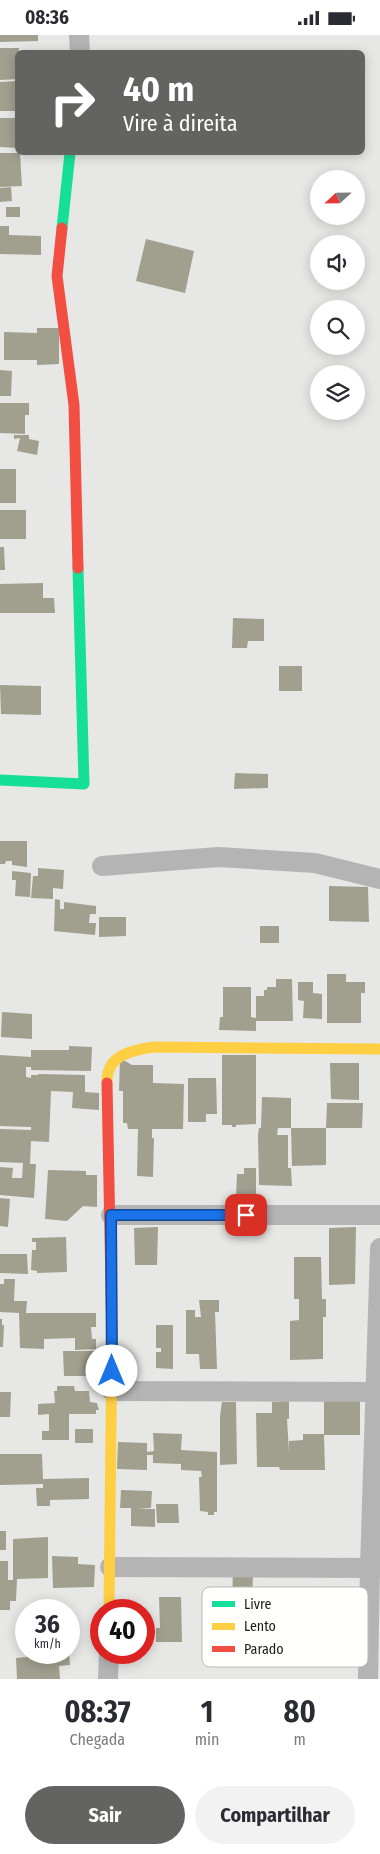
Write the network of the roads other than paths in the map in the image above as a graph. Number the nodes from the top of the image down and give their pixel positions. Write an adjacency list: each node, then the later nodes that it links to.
1 (79, 35): 2 (street)
2 (80, 50)
3 (70, 155): 4 (street)
4 (0, 781)
5 (102, 866): 6 (street)
6 (380, 879)
7 (380, 1049): 8 (street)
8 (111, 1215): 9 (street); 11 (street)
9 (380, 1215)
10 (380, 1248): 12 (street)
11 (112, 1391): 12 (street); 13 (street)
12 (378, 1392): 14 (street)
13 (110, 1567): 14 (street); 15 (street)
14 (375, 1567): 18 (street)
15 (109, 1599)
16 (108, 1664): 17 (street)
17 (108, 1679)
18 (368, 1679)

